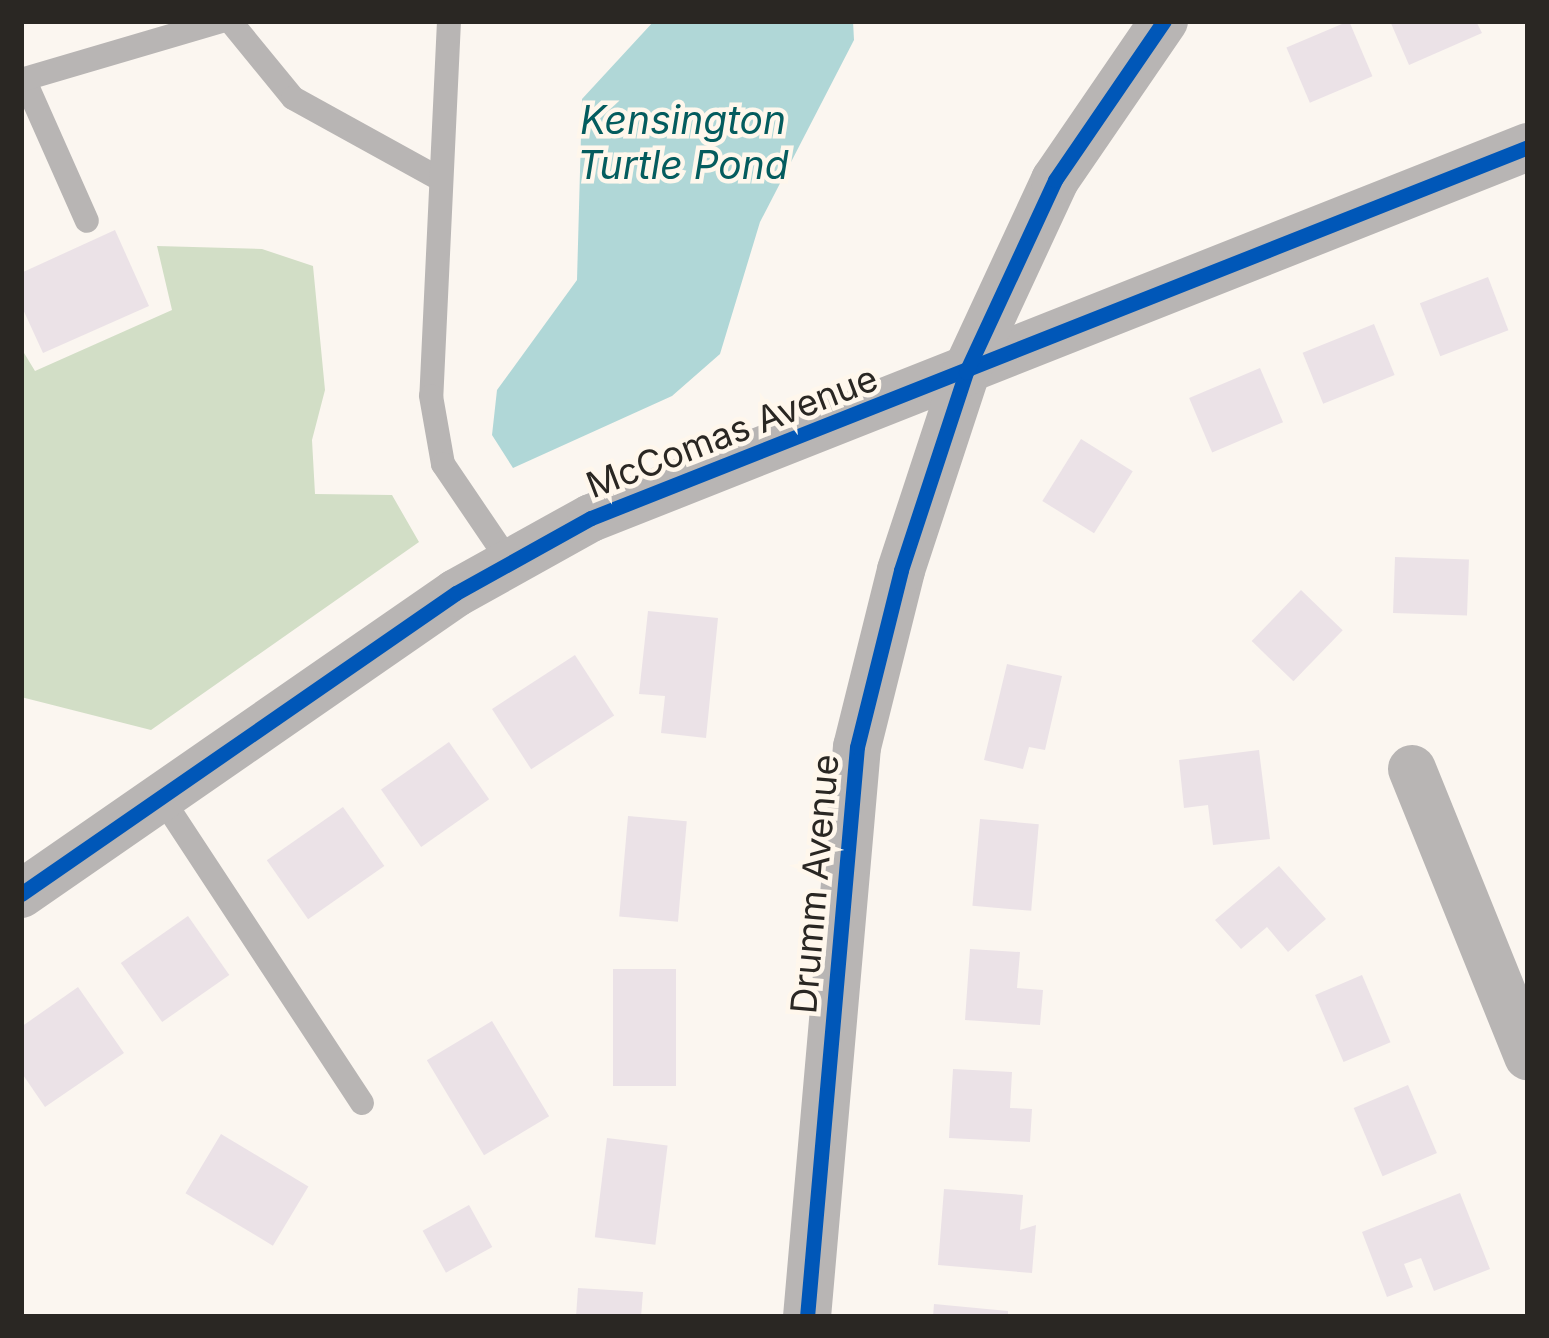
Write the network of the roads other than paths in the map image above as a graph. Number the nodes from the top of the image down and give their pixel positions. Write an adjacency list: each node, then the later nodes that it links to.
1 (225, 21): 4 (lane); 6 (lane)
2 (449, 21): 6 (lane)
3 (1163, 21): 8 (street, Drumm Avenue)
4 (22, 80): 7 (lane)
5 (1528, 147): 8 (street, McComas Avenue)
6 (436, 177): 9 (lane)
7 (87, 221)
8 (966, 372): 9 (street, McComas Avenue); 15 (street, Drumm Avenue)
9 (509, 563): 11 (street, McComas Avenue)
10 (1412, 769): 13 (street)
11 (161, 797): 12 (street, McComas Avenue); 14 (lane)
12 (21, 894)
13 (1528, 1056)
14 (362, 1103)
15 (807, 1317)

